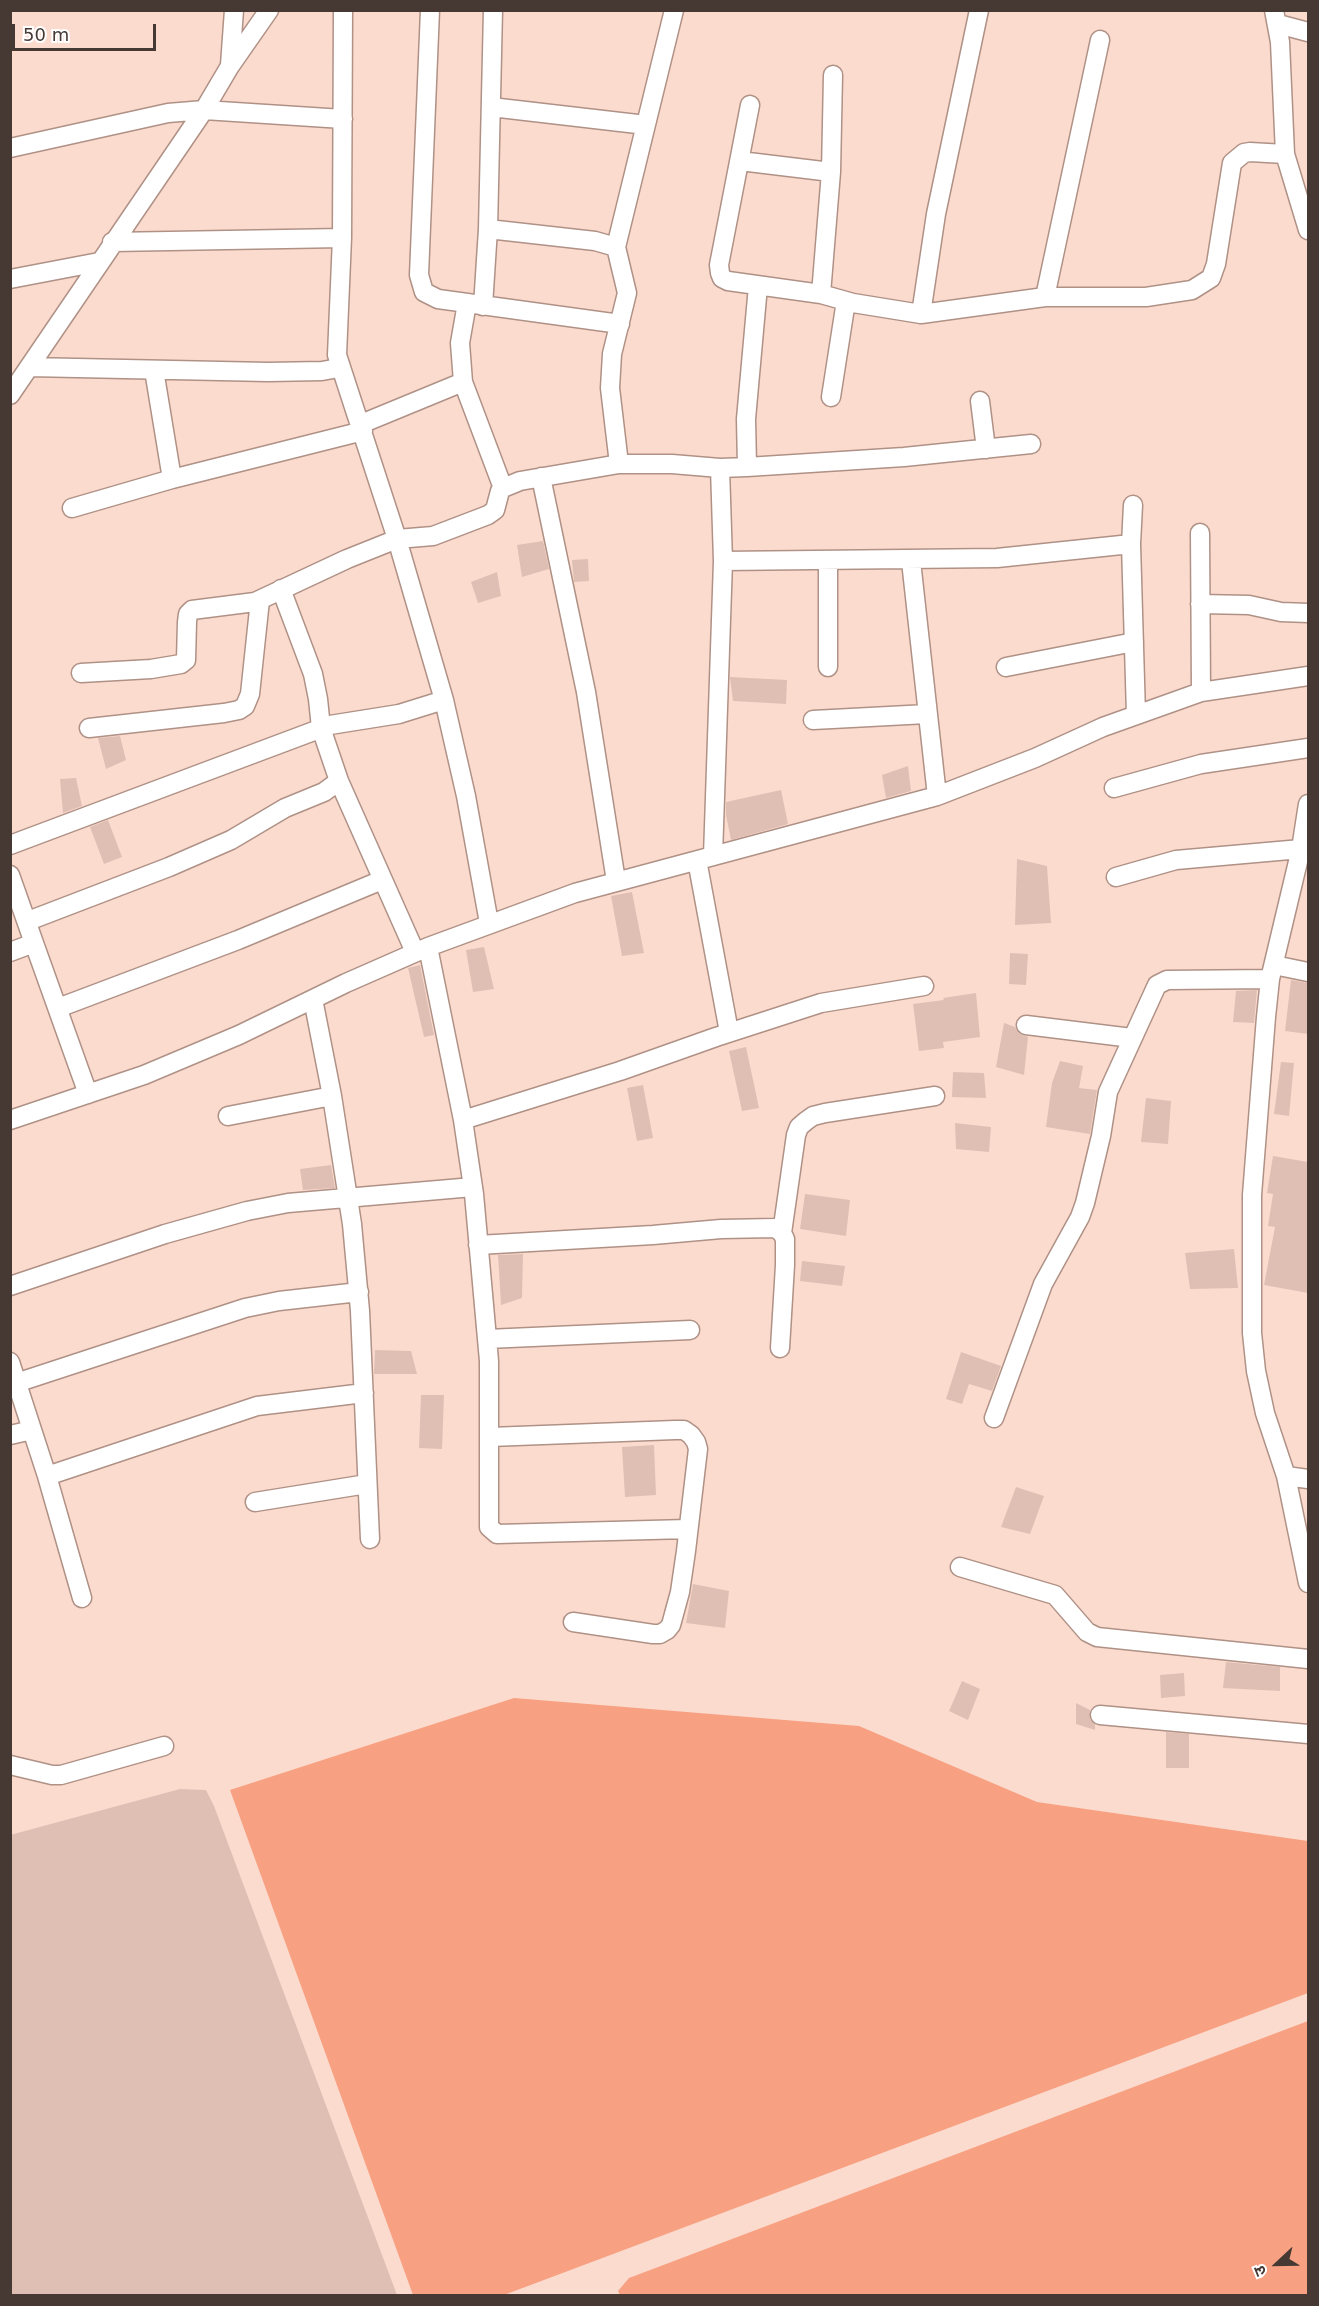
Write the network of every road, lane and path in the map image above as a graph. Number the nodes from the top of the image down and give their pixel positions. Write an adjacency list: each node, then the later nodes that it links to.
1 (234, 10): 11 (street)
2 (269, 10): 11 (street)
3 (343, 10): 16 (street)
4 (430, 10): 33 (street)
5 (493, 10): 14 (street)
6 (674, 10): 17 (street)
7 (979, 10): 34 (street)
8 (1276, 17): 9 (street); 19 (street)
9 (1308, 32)
10 (1100, 40): 31 (street)
11 (230, 66): 15 (street)
12 (833, 75): 21 (street)
13 (750, 105): 20 (street)
14 (491, 107): 17 (street); 22 (street)
15 (204, 110): 16 (street); 18 (street); 25 (street)
16 (343, 119): 24 (street)
17 (645, 125): 26 (street)
18 (10, 148)
19 (1285, 154): 23 (street); 31 (street)
20 (740, 161): 21 (street); 29 (street)
21 (831, 172): 30 (street)
22 (488, 229): 26 (street); 33 (street)
23 (1308, 230)
24 (342, 238): 25 (street); 36 (street)
25 (112, 242): 27 (street)
26 (616, 247): 35 (street)
27 (99, 262): 28 (street); 37 (street)
28 (10, 279)
29 (758, 286): 30 (street); 47 (street)
30 (821, 294): 32 (street)
31 (1045, 297): 34 (street)
32 (846, 301): 34 (street); 41 (street)
33 (475, 304): 35 (street); 39 (street)
34 (921, 314)
35 (620, 324): 46 (street)
36 (339, 364): 38 (street); 43 (street)
37 (29, 367): 38 (street); 40 (street)
38 (154, 370): 50 (street)
39 (463, 382): 43 (street); 51 (street)
40 (10, 395)
41 (831, 397)
42 (980, 400): 45 (street)
43 (362, 427): 50 (street); 55 (street)
44 (1031, 444): 45 (street)
45 (986, 449): 47 (street)
46 (619, 464): 48 (street); 49 (street)
47 (747, 467): 48 (street)
48 (720, 468): 58 (street)
49 (541, 477): 51 (street); 88 (street)
50 (172, 479): 53 (street)
51 (503, 488): 55 (street)
52 (1133, 505): 56 (street)
53 (72, 508)
54 (1200, 533): 62 (street)
55 (397, 539): 60 (street); 70 (street)
56 (1131, 544): 59 (street); 64 (street)
57 (828, 560): 58 (street); 59 (street); 65 (street)
58 (723, 561): 83 (street)
59 (911, 561): 71 (street)
60 (281, 589): 61 (street); 75 (street)
61 (260, 600): 67 (street); 74 (street)
62 (1200, 604): 63 (street); 69 (street)
63 (1308, 613)
64 (1134, 642): 66 (street); 72 (street)
65 (828, 667)
66 (1005, 667)
67 (81, 673)
68 (1308, 676): 69 (street)
69 (1201, 692): 72 (street)
70 (444, 700): 75 (street); 90 (street)
71 (927, 714): 73 (street); 79 (street)
72 (1136, 715): 79 (street)
73 (813, 720)
74 (89, 728)
75 (321, 728): 77 (street); 81 (street)
76 (1308, 748): 78 (street)
77 (339, 781): 87 (street); 89 (street)
78 (1114, 788)
79 (937, 796): 83 (street)
80 (1308, 804): 82 (street)
81 (10, 845)
82 (1300, 849): 84 (street); 86 (street)
83 (705, 858): 88 (street); 100 (street)
84 (1302, 869): 94 (street)
85 (10, 875): 89 (street)
86 (1116, 877)
87 (382, 880): 92 (street); 98 (street)
88 (616, 880): 90 (street)
89 (28, 921): 91 (street)
90 (489, 923): 92 (street)
91 (34, 943): 93 (street); 98 (street)
92 (421, 950): 97 (street); 107 (street)
93 (10, 952)
94 (1272, 972): 95 (street); 101 (street); 125 (street)
95 (1308, 972)
96 (924, 986): 100 (street)
97 (312, 999): 102 (street); 103 (street)
98 (58, 1008): 102 (street)
99 (1026, 1025): 101 (street)
100 (729, 1032): 107 (street)
101 (1132, 1038): 120 (street)
102 (88, 1094): 106 (street)
103 (332, 1096): 105 (street); 109 (street)
104 (935, 1096): 110 (street)
105 (228, 1116)
106 (10, 1120)
107 (463, 1120): 108 (street)
108 (473, 1187): 109 (street); 111 (street)
109 (348, 1197): 112 (street); 113 (street)
110 (782, 1233): 111 (street); 116 (street)
111 (478, 1245): 115 (street)
112 (10, 1286)
113 (358, 1292): 118 (street); 119 (street)
114 (690, 1330): 115 (street)
115 (487, 1339): 123 (street)
116 (780, 1348)
117 (11, 1362): 118 (street)
118 (16, 1383): 121 (street)
119 (364, 1393): 124 (street); 127 (street)
120 (993, 1418)
121 (32, 1430): 122 (street); 124 (street)
122 (10, 1435)
123 (490, 1437): 129 (street); 129 (street)
124 (47, 1476): 133 (street)
125 (1286, 1476): 126 (street); 132 (street)
126 (1308, 1479)
127 (367, 1484): 128 (street); 130 (street)
128 (255, 1502)
129 (688, 1529): 134 (street)
130 (370, 1539)
131 (960, 1567): 135 (street)
132 (1308, 1579)
133 (82, 1598)
134 (573, 1622)
135 (1308, 1659)
136 (1100, 1715): 137 (street)
137 (1308, 1734)
138 (164, 1746): 139 (street)
139 (10, 1765)

